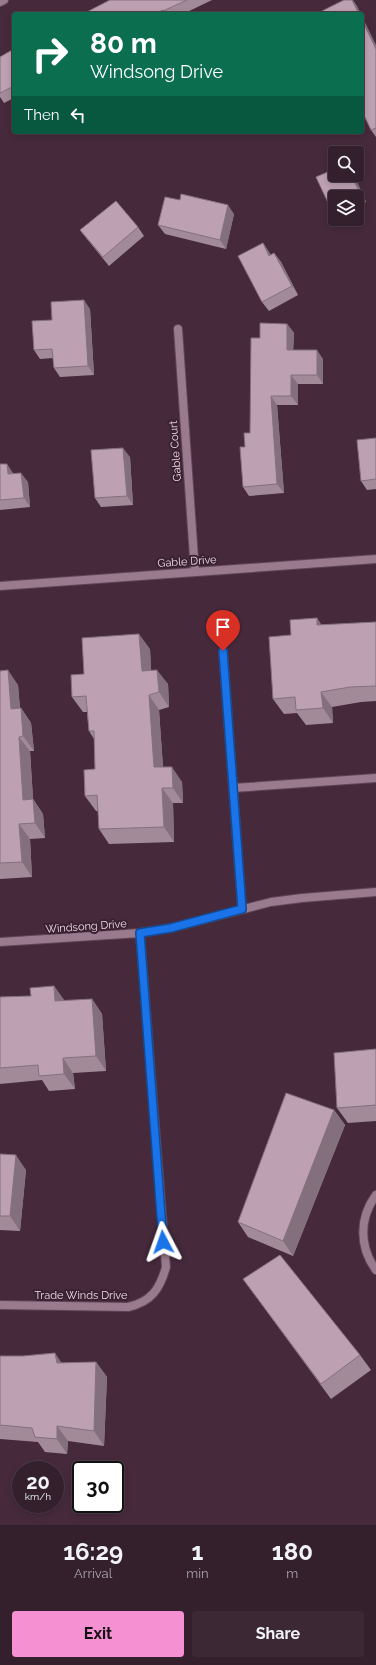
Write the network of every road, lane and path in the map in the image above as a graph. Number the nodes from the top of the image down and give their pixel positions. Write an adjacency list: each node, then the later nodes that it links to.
1 (4, 0): 2 (street)
2 (0, 2)
3 (178, 329): 5 (street, Gable Court)
4 (376, 558): 5 (street, Gable Drive)
5 (195, 572): 6 (street, Gable Drive)
6 (0, 586)
7 (223, 651): 9 (street)
8 (376, 778): 9 (street)
9 (233, 788): 11 (street)
10 (376, 892): 11 (street, Windsong Drive)
11 (242, 909): 12 (street, Windsong Drive)
12 (140, 933): 13 (street, Windsong Drive); 16 (street, Trade Winds Drive)
13 (0, 942)
14 (376, 1195): 15 (street)
15 (376, 1270)
16 (0, 1305)

